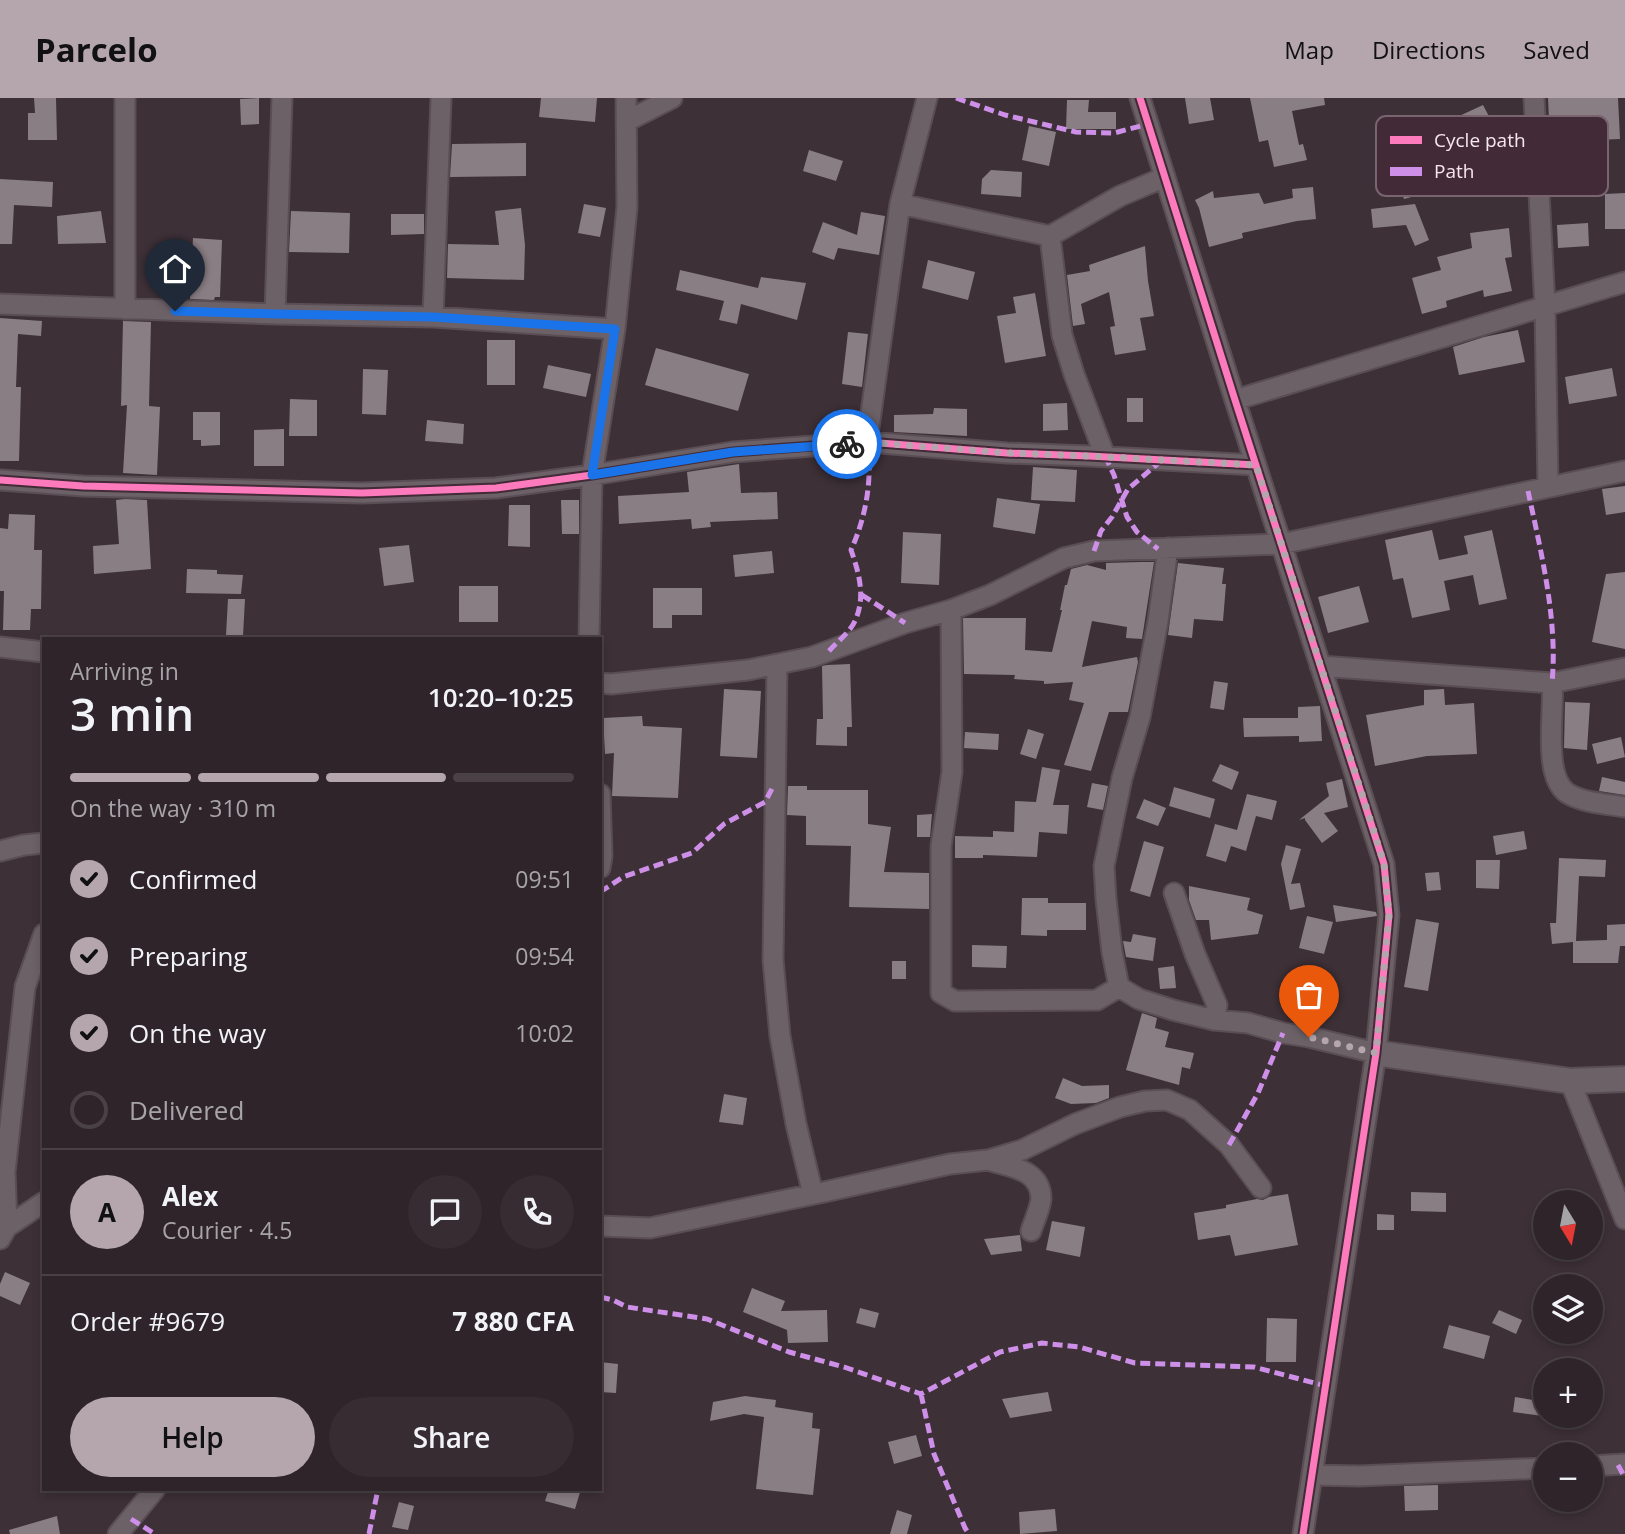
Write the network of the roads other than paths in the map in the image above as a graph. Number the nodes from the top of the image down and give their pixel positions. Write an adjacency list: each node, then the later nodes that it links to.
1 (125, 98): 18 (street)
2 (282, 98): 19 (street)
3 (441, 98): 20 (street)
4 (626, 98): 10 (street)
5 (673, 98): 10 (street)
6 (927, 98): 13 (street)
7 (1140, 98): 11 (street)
8 (1534, 98): 9 (street)
9 (1535, 116)
10 (627, 121): 21 (street)
11 (1164, 177): 14 (street); 22 (street)
12 (1539, 196): 17 (street)
13 (900, 204): 14 (street); 23 (street)
14 (1050, 236): 24 (street)
15 (1625, 282): 17 (street)
16 (0, 304): 18 (street)
17 (1545, 307): 22 (street); 29 (street)
18 (125, 309): 19 (street)
19 (275, 314): 20 (street)
20 (433, 317): 21 (street)
21 (615, 329): 27 (street)
22 (1235, 400): 25 (street)
23 (866, 442): 24 (street); 27 (street)
24 (1105, 456): 25 (street)
25 (1256, 465): 30 (street)
26 (1625, 471): 29 (street)
27 (592, 475): 28 (street); 33 (street)
28 (0, 480)
29 (1548, 487): 30 (street)
30 (1281, 544): 31 (street); 37 (street)
31 (1168, 548): 32 (street); 46 (street)
32 (951, 610): 36 (street); 46 (street)
33 (589, 637)
34 (0, 646): 35 (street)
35 (42, 652)
36 (777, 664): 39 (street); 54 (street)
37 (1321, 666): 40 (street); 48 (street)
38 (1625, 668): 40 (street)
39 (602, 683)
40 (1552, 683): 41 (street)
41 (1625, 807)
42 (42, 843): 43 (street)
43 (0, 851)
44 (1174, 893): 47 (street)
45 (42, 939): 52 (street)
46 (1119, 987): 47 (street)
47 (1214, 1020): 48 (street)
48 (1376, 1053): 50 (street); 63 (street)
49 (1625, 1079): 50 (street)
50 (1570, 1080): 56 (street)
51 (988, 1160): 53 (street); 54 (street); 58 (street)
52 (2, 1171): 59 (street)
53 (1261, 1188)
54 (813, 1194): 57 (street)
55 (42, 1204): 59 (street)
56 (1625, 1219)
57 (603, 1229)
58 (1031, 1231)
59 (4, 1233)
60 (1625, 1464): 61 (street)
61 (1603, 1465)
62 (1533, 1469): 63 (street)
63 (1312, 1475): 66 (street)
64 (153, 1491): 65 (street)
65 (118, 1534)
66 (1303, 1534)

